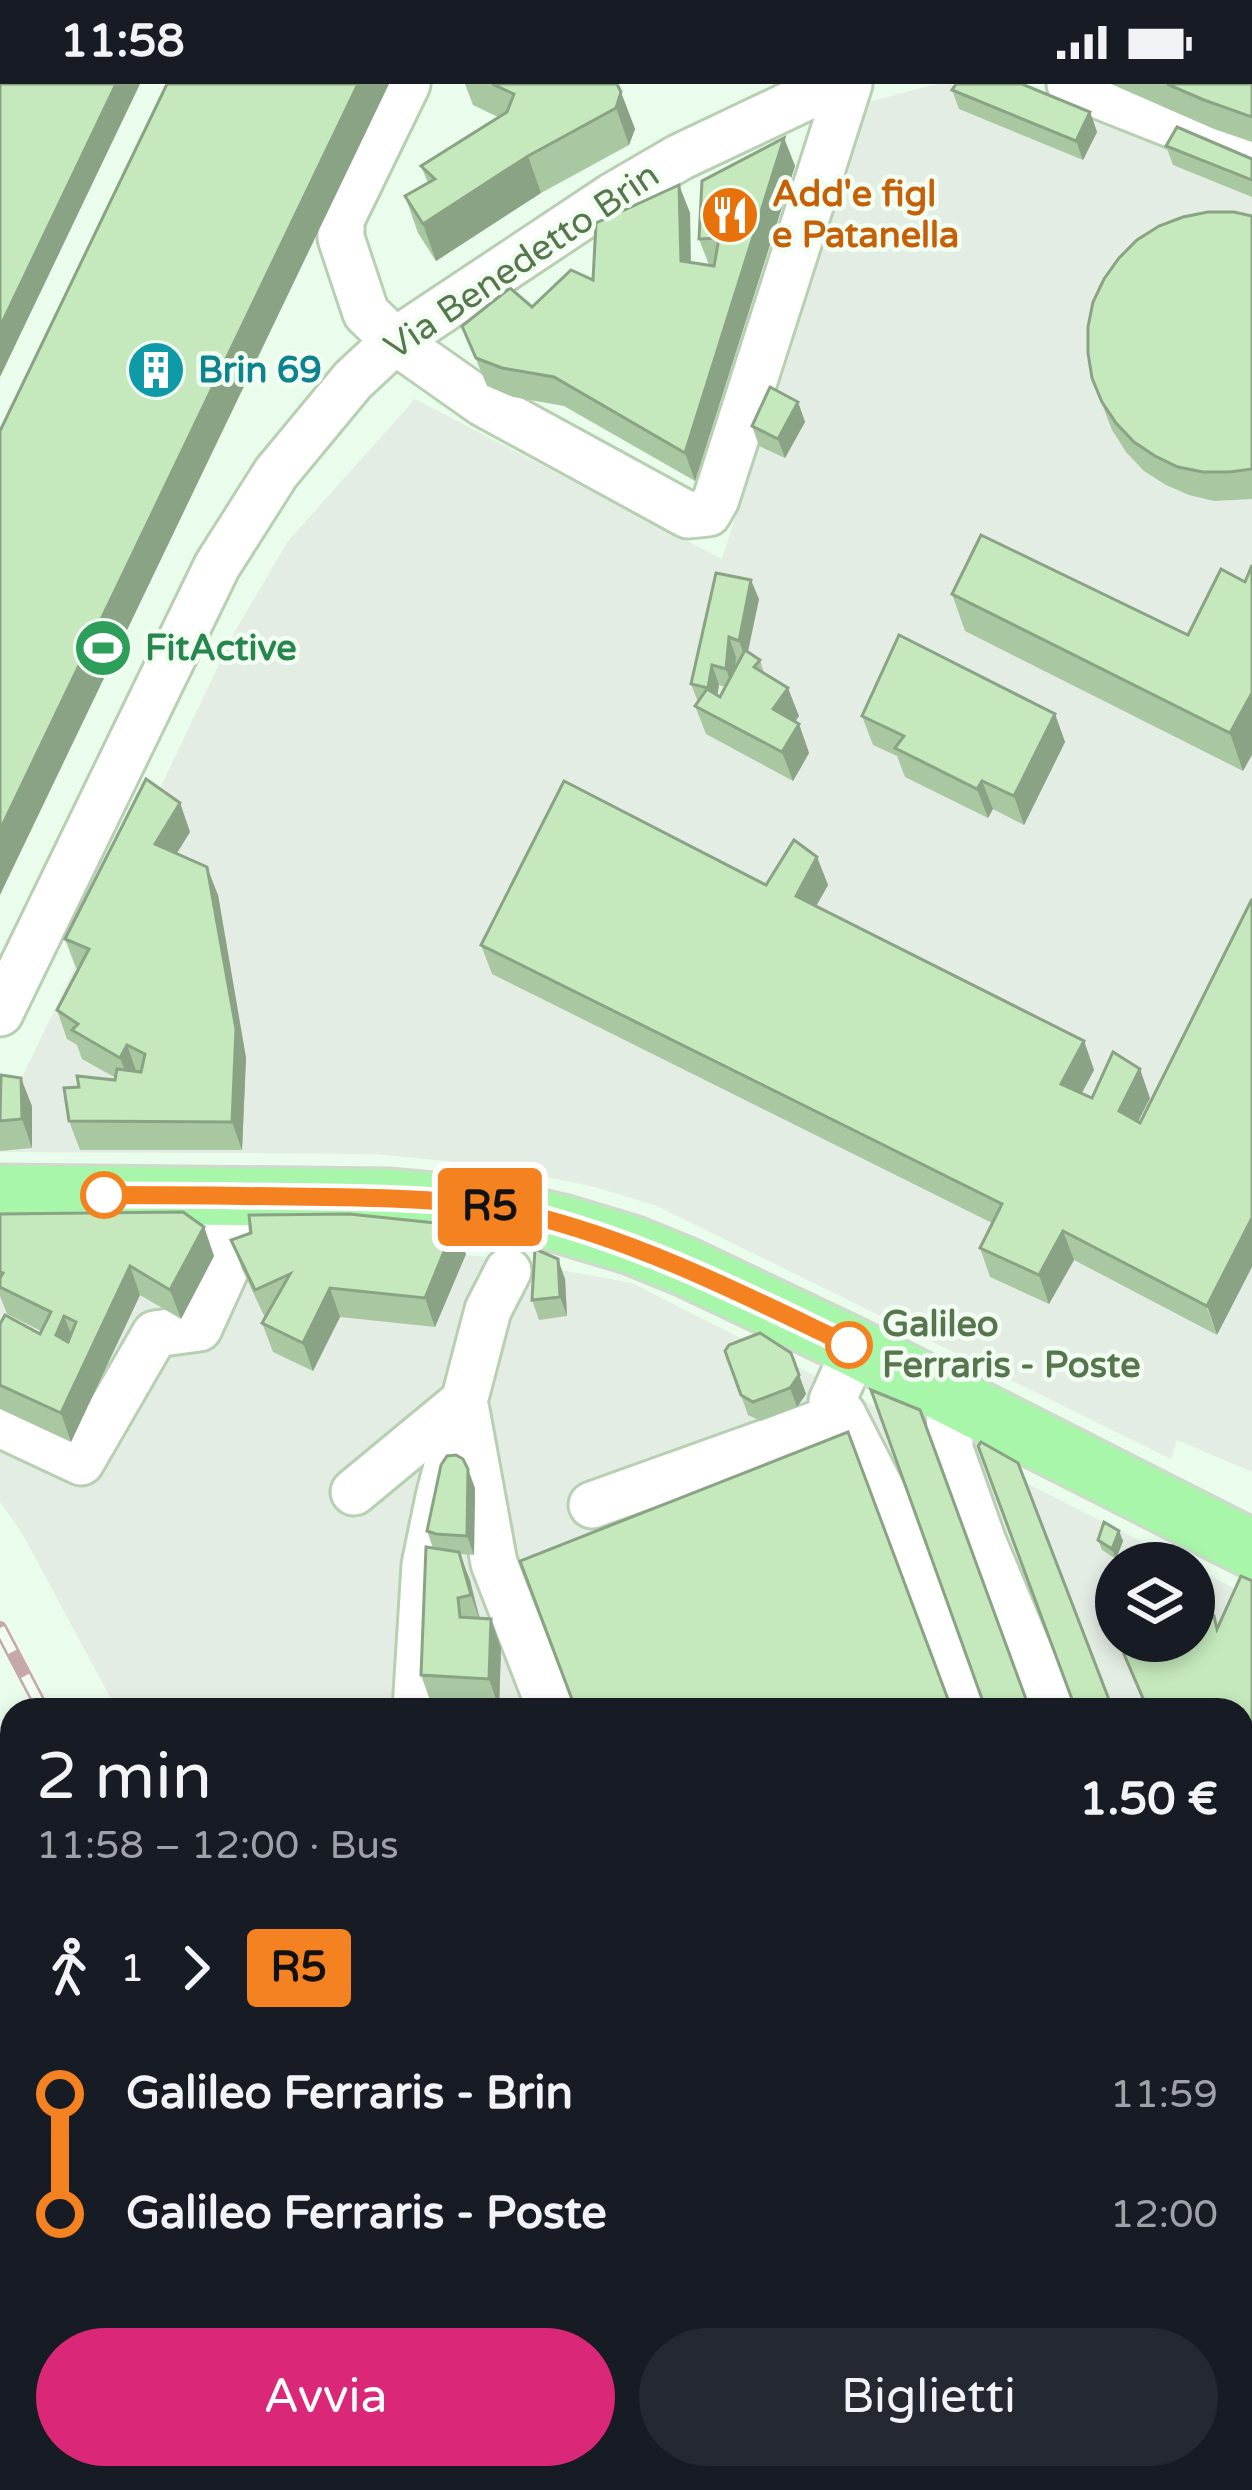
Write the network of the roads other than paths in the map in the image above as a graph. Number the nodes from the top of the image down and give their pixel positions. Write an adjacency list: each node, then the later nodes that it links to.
1 (407, 84): 6 (street)
2 (834, 84): 6 (street, Via Benedetto Brin)
3 (849, 84): 6 (street)
4 (1070, 84): 5 (street)
5 (1252, 156)
6 (395, 341): 7 (street, Via Benedetto Brin)
7 (0, 1013)
8 (0, 1194): 9 (main road)
9 (224, 1195): 10 (main road); 15 (street)
10 (524, 1214): 11 (main road); 13 (street)
11 (856, 1348): 12 (main road); 14 (street)
12 (949, 1395): 18 (main road); 22 (street)
13 (464, 1401): 16 (street); 19 (street); 20 (street)
14 (843, 1415): 17 (street); 21 (street)
15 (0, 1424)
16 (354, 1492)
17 (592, 1505)
18 (1252, 1549)
19 (417, 1698)
20 (546, 1698)
21 (961, 1698)
22 (1048, 1698)

